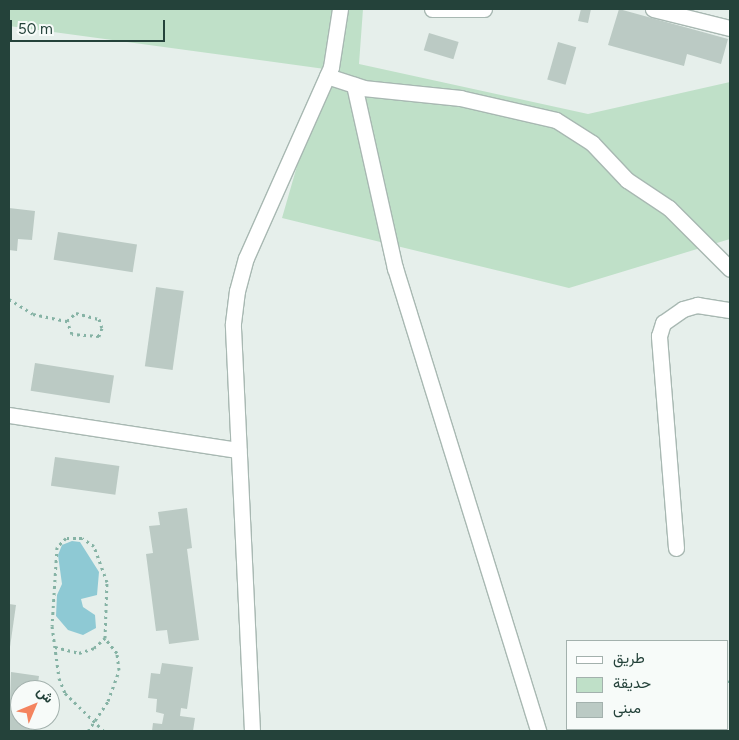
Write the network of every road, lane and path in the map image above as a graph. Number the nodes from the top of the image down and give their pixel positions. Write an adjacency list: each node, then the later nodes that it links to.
1 (340, 9): 6 (street)
2 (432, 9): 3 (street)
3 (484, 9)
4 (653, 9): 5 (street)
5 (730, 28)
6 (326, 76): 7 (street); 13 (street)
7 (354, 85): 8 (street); 21 (street)
8 (730, 269)
9 (9, 299): 11 (path)
10 (730, 310): 14 (street)
11 (67, 321): 11 (path)
12 (9, 415): 13 (street)
13 (238, 450): 20 (street)
14 (676, 548)
15 (105, 638): 16 (path); 16 (path); 17 (path)
16 (56, 647): 17 (path)
17 (93, 722): 18 (path); 19 (path)
18 (88, 731)
19 (104, 731)
20 (252, 731)
21 (538, 731)

